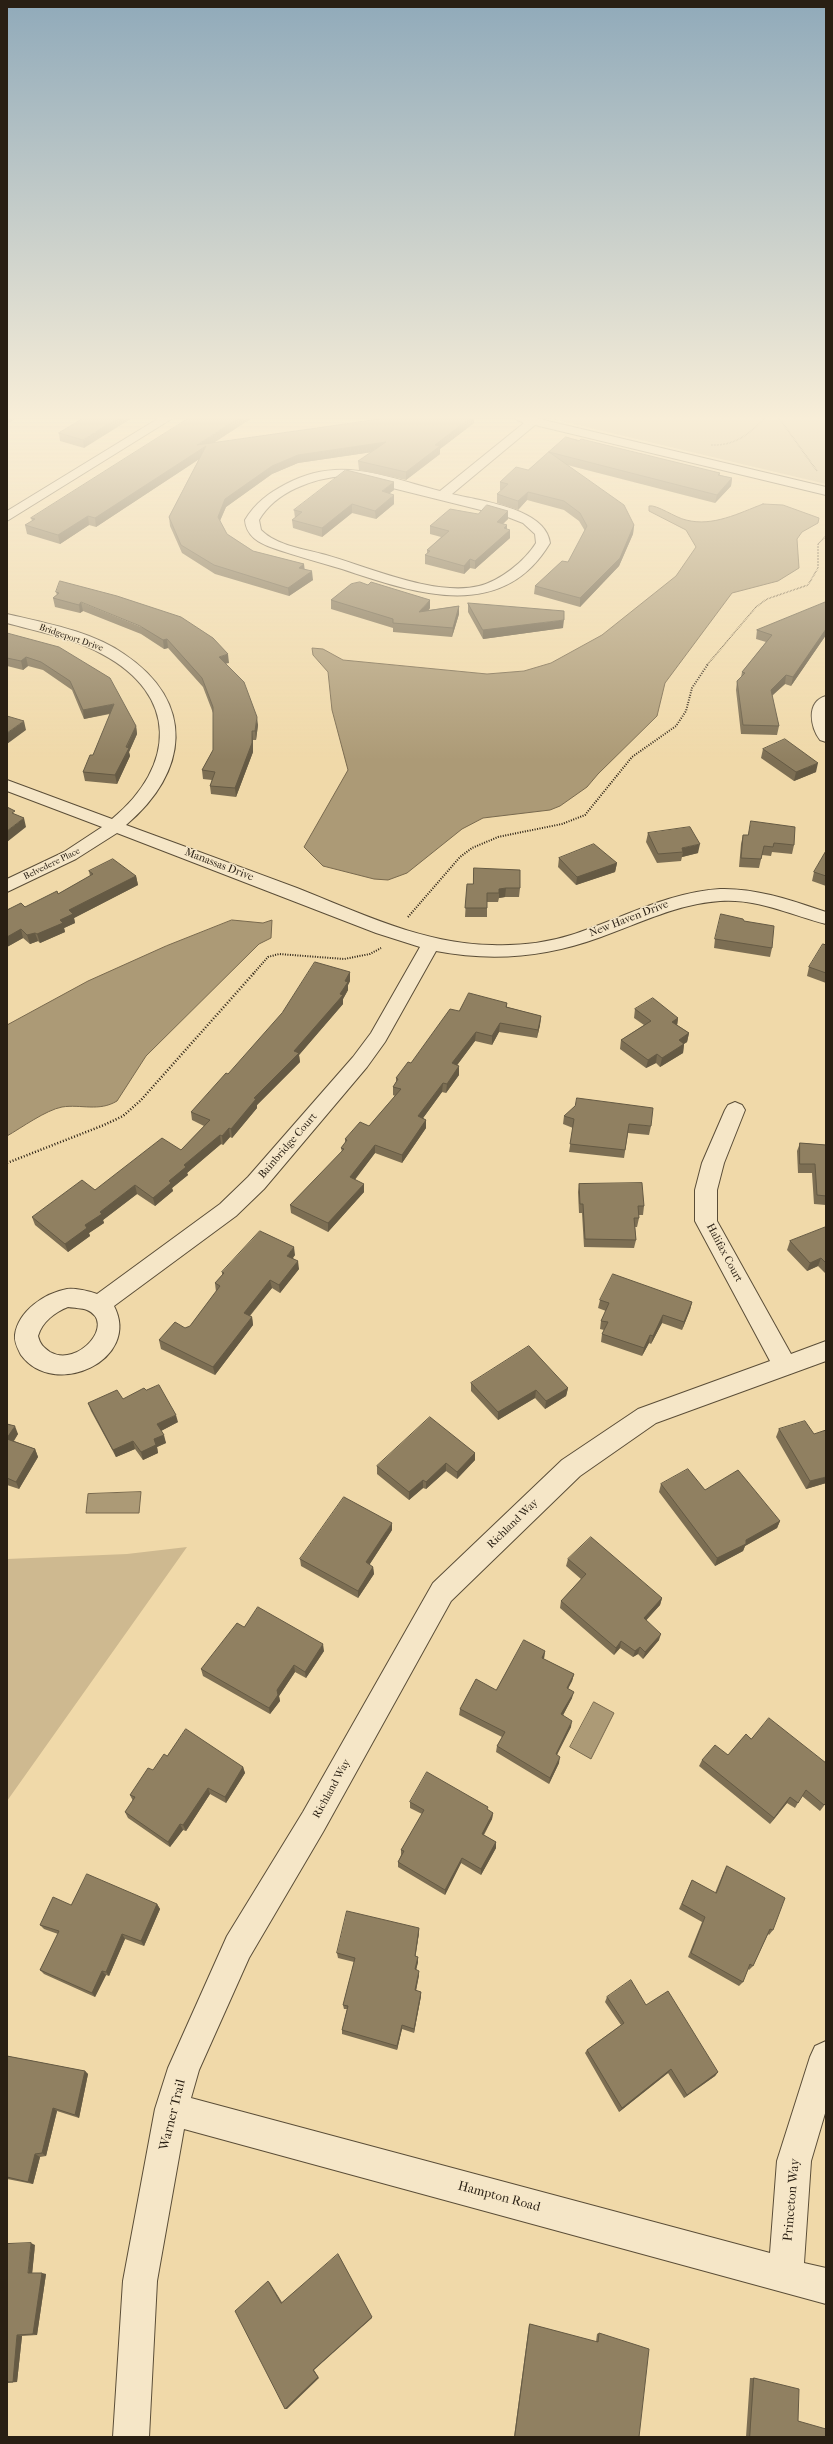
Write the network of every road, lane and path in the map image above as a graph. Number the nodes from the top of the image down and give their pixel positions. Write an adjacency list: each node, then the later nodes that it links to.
1 (257, 532): 2 (street)
2 (541, 532)
3 (826, 536): 11 (path)
4 (7, 618): 8 (street, Bridgeport Drive)
5 (826, 701): 6 (street)
6 (826, 737)
7 (7, 785): 8 (street, Manassas Drive)
8 (115, 826): 9 (street, Belvedere Place); 11 (street, Manassas Drive)
9 (7, 886)
10 (826, 918): 12 (street, New Haven Drive)
11 (395, 932): 12 (street, Manassas Drive); 14 (path)
12 (431, 944): 15 (street, Bainbridge Court)
13 (735, 1110): 17 (street, Halifax Court)
14 (7, 1163)
15 (99, 1305)
16 (826, 1352): 17 (street, Richland Way)
17 (785, 1366): 18 (street, Richland Way)
18 (313, 1822): 20 (street, Warner Trail)
19 (826, 2057): 21 (street, Princeton Way)
20 (171, 2109): 21 (street, Hampton Road); 23 (street, Warner Trail)
21 (786, 2275): 22 (street, Hampton Road)
22 (826, 2286)
23 (131, 2437)

